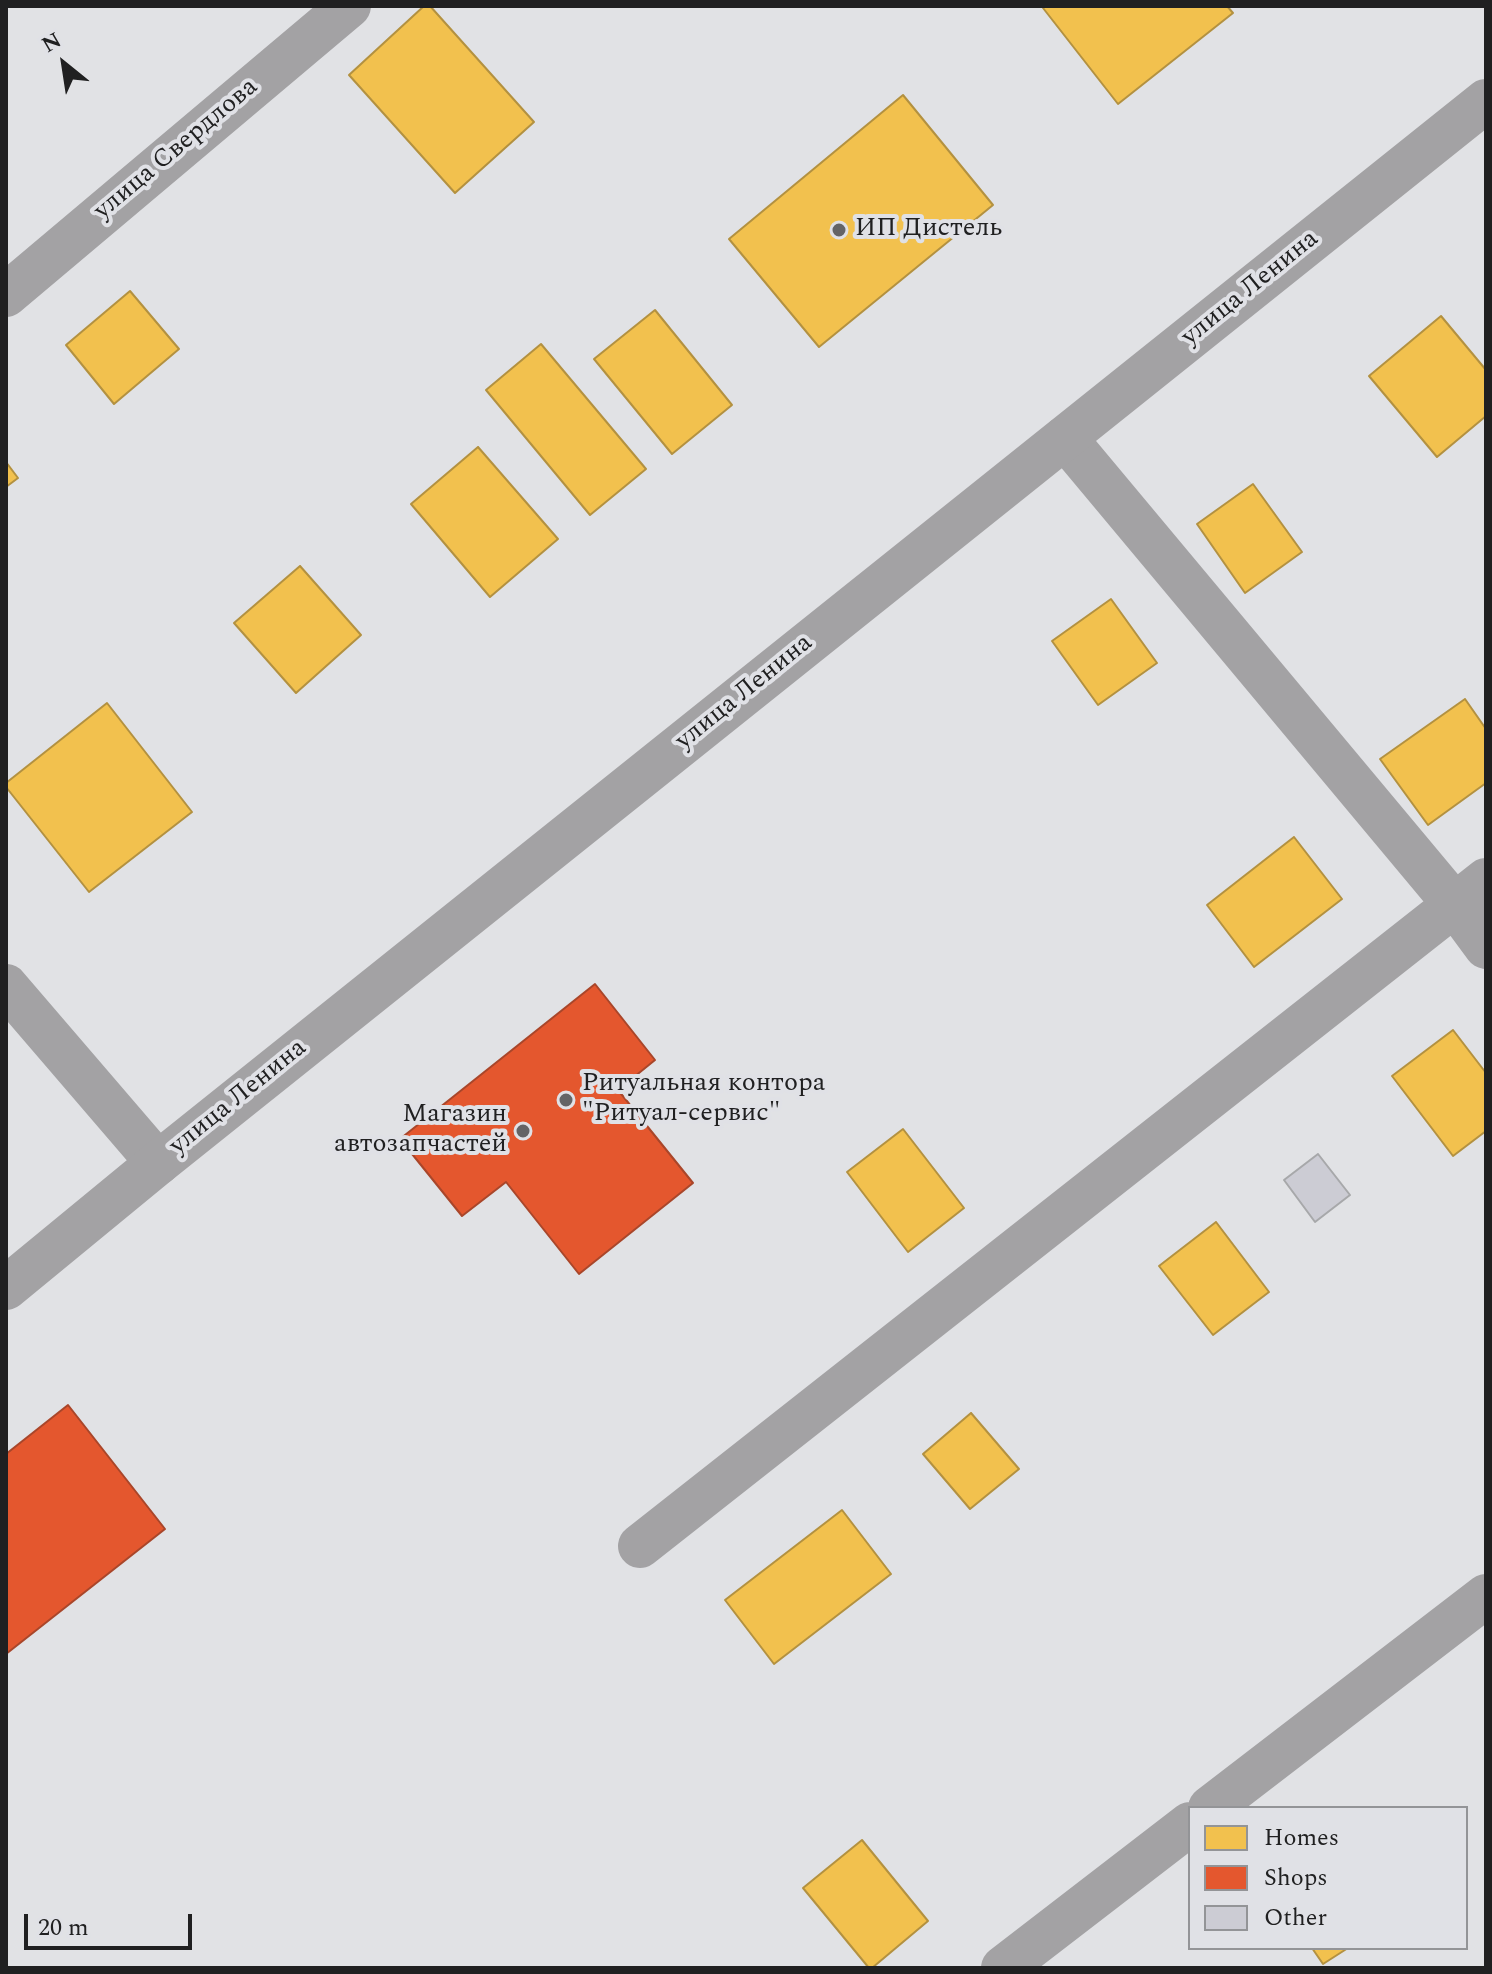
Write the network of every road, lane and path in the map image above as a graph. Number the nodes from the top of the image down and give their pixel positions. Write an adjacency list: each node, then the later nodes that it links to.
1 (347, 7): 3 (street, улица Свердлова)
2 (1486, 101): 4 (street, улица Ленина)
3 (6, 295)
4 (1065, 438): 5 (street); 8 (street, улица Ленина)
5 (1470, 892): 6 (street); 10 (street)
6 (1486, 947)
7 (6, 986): 8 (street)
8 (158, 1163): 9 (street, улица Ленина)
9 (6, 1288)
10 (640, 1546)
11 (1486, 1596): 12 (street)
12 (1213, 1806)
13 (1188, 1826): 14 (street)
14 (1003, 1968)

